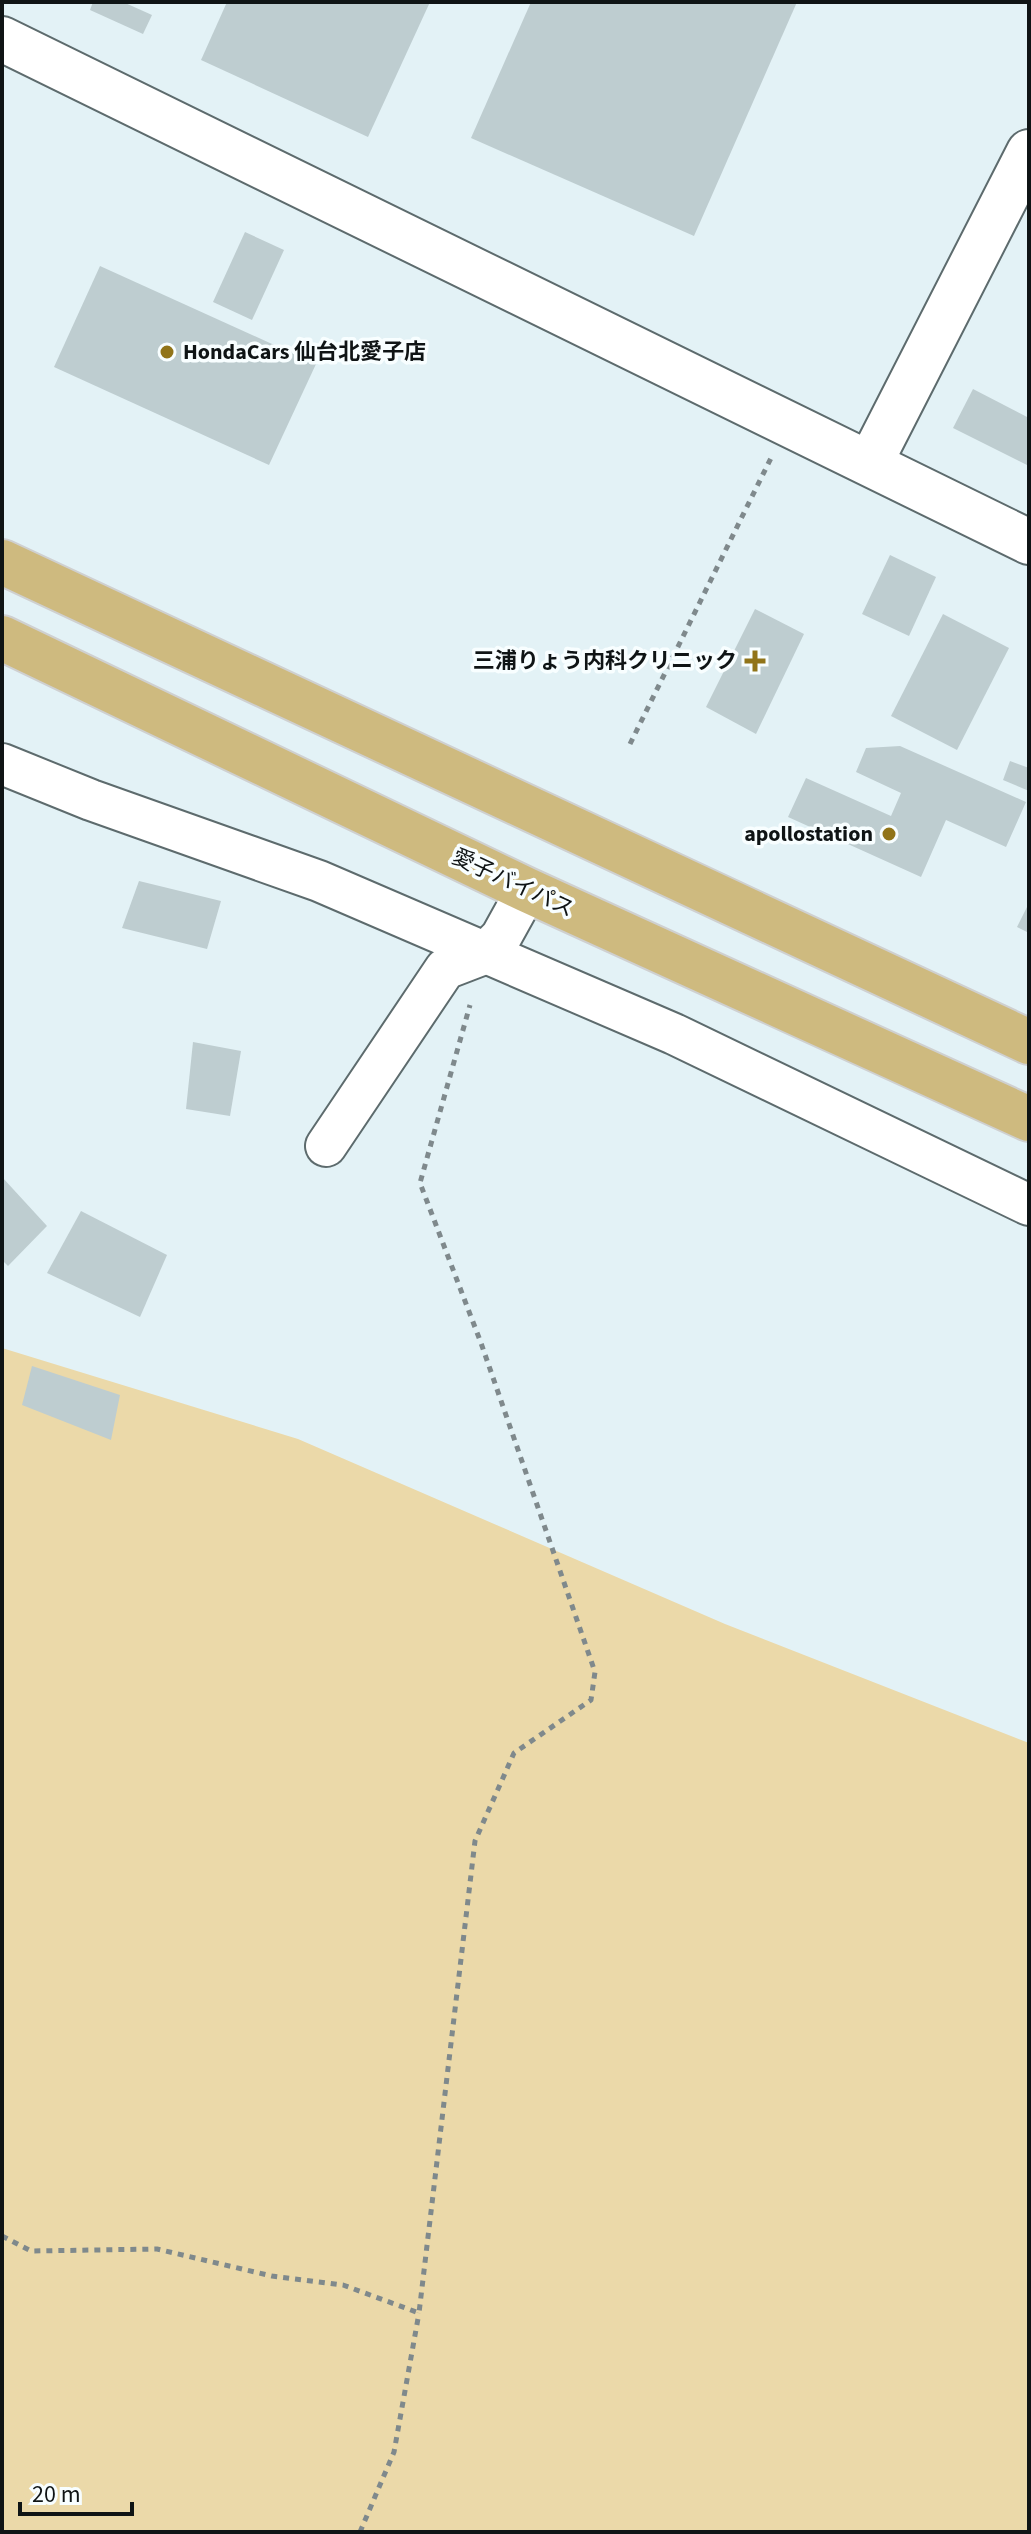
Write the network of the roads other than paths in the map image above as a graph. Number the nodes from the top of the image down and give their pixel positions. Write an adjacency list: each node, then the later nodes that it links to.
1 (2, 39): 3 (street)
2 (1029, 152): 3 (street)
3 (870, 463): 4 (street)
4 (1029, 542)
5 (2, 562): 10 (highway)
6 (2, 638): 8 (highway, 愛子バイパス)
7 (2, 764): 9 (street)
8 (527, 890): 9 (street); 11 (highway, 愛子バイパス)
9 (484, 954): 12 (street); 13 (street)
10 (1029, 1042)
11 (1029, 1119)
12 (326, 1146)
13 (1029, 1205)

